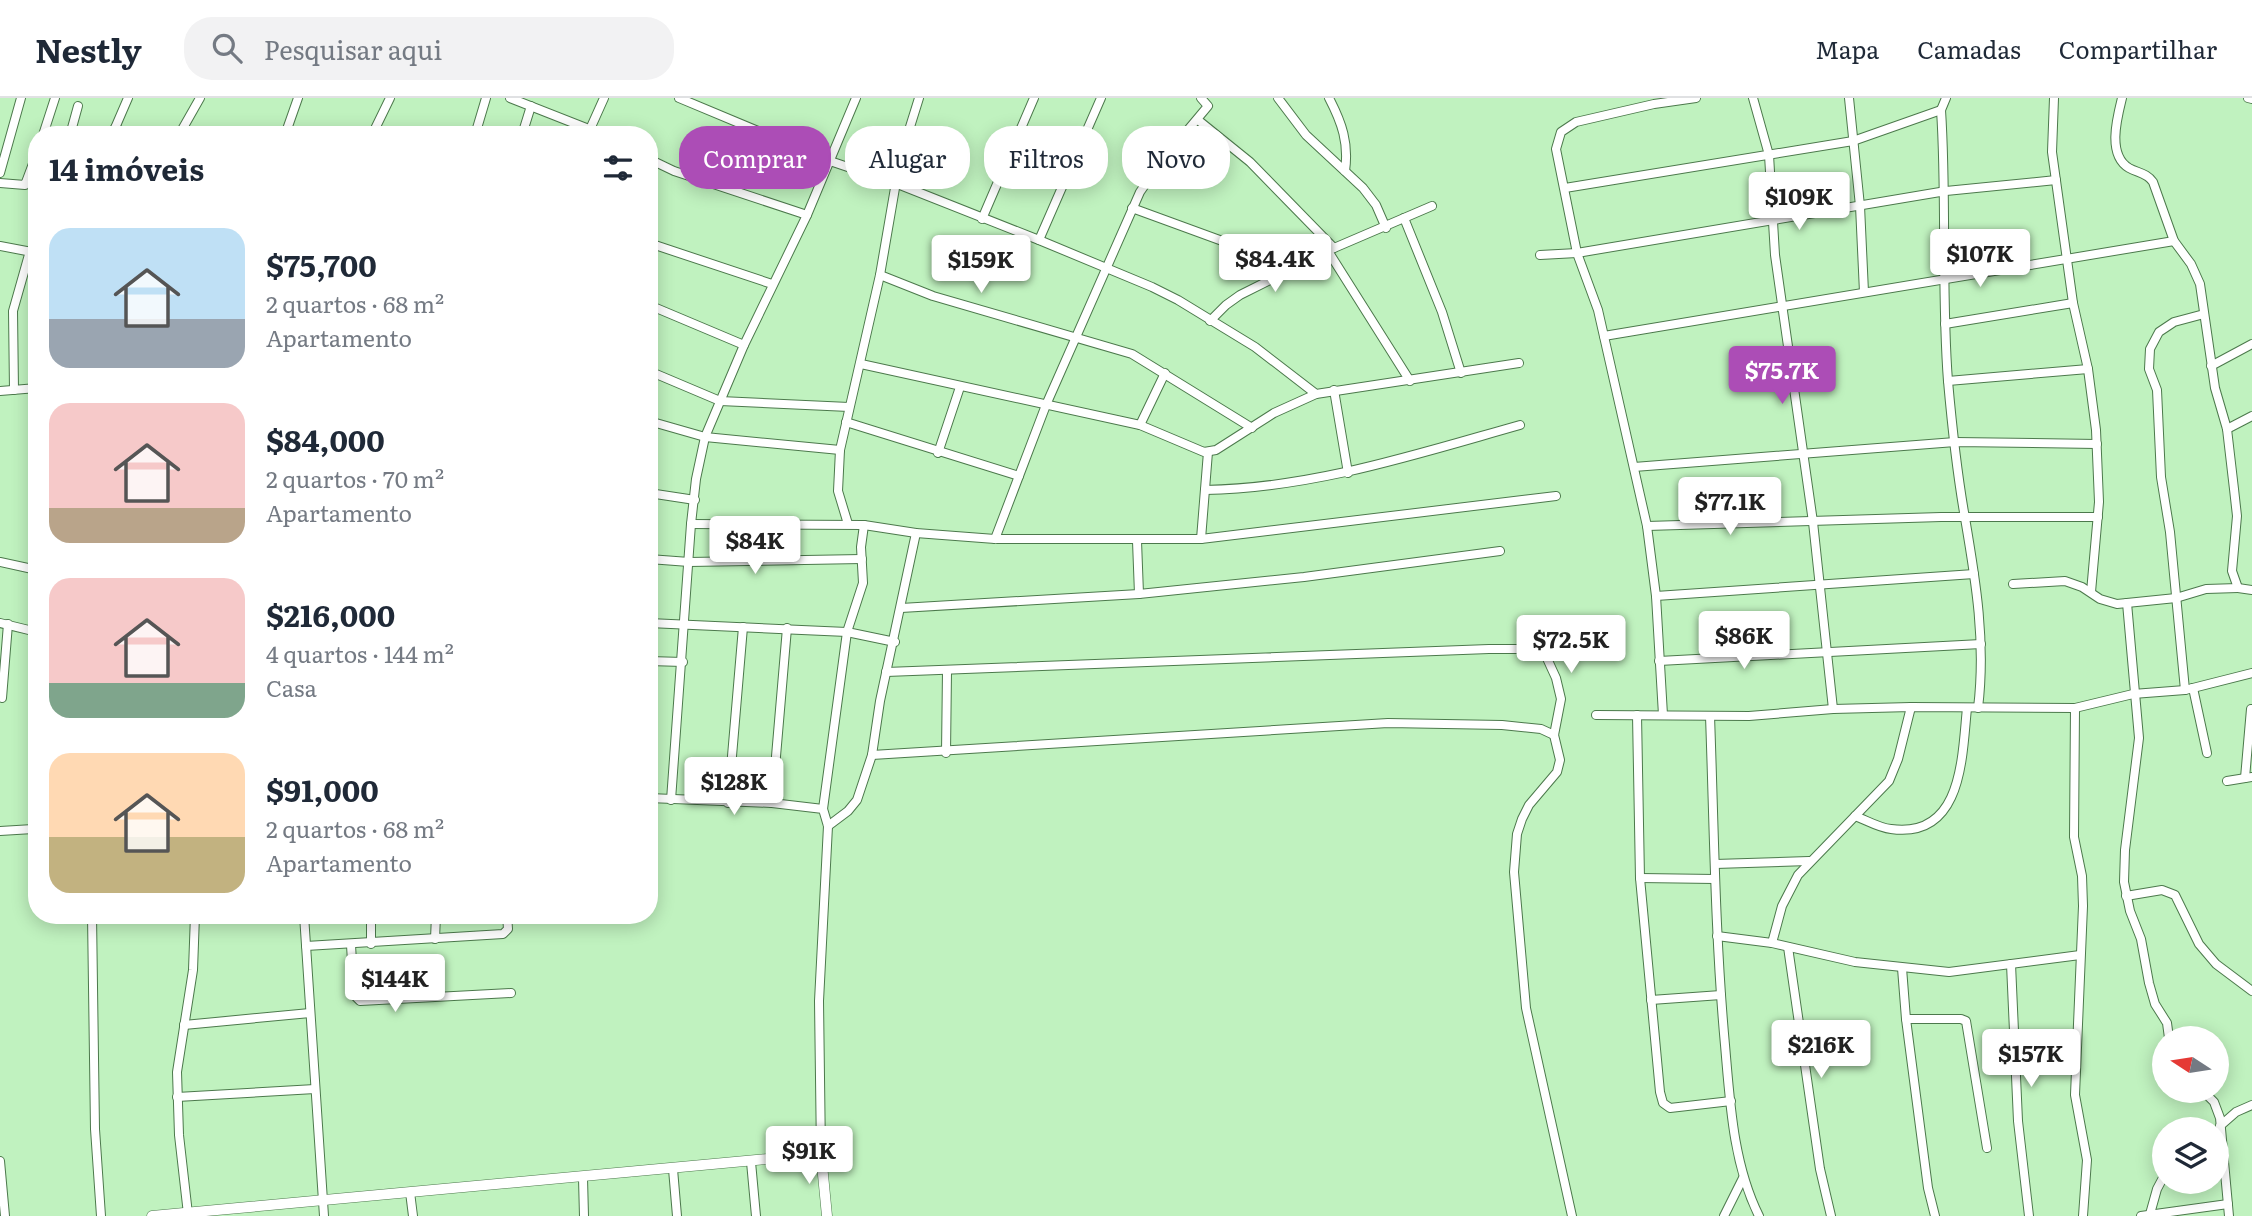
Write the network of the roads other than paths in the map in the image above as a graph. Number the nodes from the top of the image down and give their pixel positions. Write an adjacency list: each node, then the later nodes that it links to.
1 (21, 98): 43 (street)
2 (55, 98): 30 (street)
3 (128, 98): 32 (street)
4 (200, 98): 33 (street)
5 (298, 98): 34 (street)
6 (390, 98): 35 (street)
7 (486, 98): 36 (street)
8 (510, 98): 26 (street)
9 (604, 98): 39 (street)
10 (679, 98): 40 (street)
11 (856, 98): 45 (street)
12 (919, 98): 41 (street)
13 (1034, 98): 62 (street)
14 (1101, 98): 65 (street)
15 (1201, 98): 27 (street)
16 (1215, 98): 27 (street)
17 (1278, 98): 47 (street)
18 (1329, 98): 47 (street)
19 (1696, 98): 52 (street)
20 (1753, 98): 44 (street)
21 (1849, 98): 42 (street)
22 (1947, 98): 28 (street)
23 (2053, 98): 50 (street)
24 (2122, 98): 66 (street)
25 (78, 106): 31 (street)
26 (531, 106): 37 (street); 38 (street)
27 (1209, 106): 29 (street)
28 (1941, 110): 42 (street); 56 (street)
29 (1198, 120): 59 (street); 69 (street)
30 (46, 126)
31 (72, 126)
32 (116, 126)
33 (184, 126)
34 (288, 126)
35 (376, 126)
36 (478, 126)
37 (525, 126)
38 (588, 126)
39 (591, 126)
40 (746, 126)
41 (909, 126)
42 (1853, 141): 44 (street); 58 (street)
43 (2, 150): 48 (street)
44 (1769, 155): 52 (street); 63 (street)
45 (831, 159)
46 (658, 163): 60 (street)
47 (1345, 171): 64 (street)
48 (0, 173)
49 (28, 177): 51 (street)
50 (2056, 180): 56 (street); 73 (street)
51 (0, 183)
52 (1565, 188): 71 (street)
53 (818, 189): 60 (street)
54 (894, 189): 76 (street)
55 (910, 189): 62 (street)
56 (1946, 191): 58 (street); 78 (street)
57 (1432, 206): 61 (street)
58 (1860, 206): 63 (street); 80 (street)
59 (1132, 208): 75 (street); 77 (street)
60 (807, 215): 79 (street)
61 (1404, 218): 64 (street); 96 (street)
62 (982, 219): 65 (street)
63 (1773, 221): 71 (street); 82 (street)
64 (1386, 228): 69 (street)
65 (1039, 240): 75 (street)
66 (2174, 241): 73 (street); 84 (street)
67 (0, 246): 70 (street)
68 (658, 246): 79 (street)
69 (1331, 249): 77 (street); 98 (street)
70 (28, 251)
71 (1577, 253): 72 (street); 87 (street)
72 (1540, 255)
73 (2066, 261): 78 (street); 81 (street)
74 (28, 267): 102 (street)
75 (1108, 268): 85 (street); 88 (street)
76 (880, 275): 88 (street); 92 (street)
77 (1278, 276): 85 (street)
78 (1944, 280): 80 (street); 86 (street)
79 (772, 284): 90 (street)
80 (1864, 292): 82 (street)
81 (2073, 303): 86 (street); 94 (street)
82 (1781, 305): 87 (street); 122 (street)
83 (658, 309): 90 (street)
84 (2204, 314): 93 (street); 155 (street)
85 (1210, 321): 105 (street)
86 (1945, 324): 99 (street)
87 (1604, 336): 123 (street)
88 (1076, 337): 95 (street); 107 (street)
89 (2252, 344): 93 (street)
90 (744, 345): 106 (street)
91 (1519, 363): 96 (street)
92 (861, 364): 100 (street); 108 (street)
93 (2211, 366): 115 (street)
94 (2088, 369): 99 (street); 118 (street)
95 (1165, 373): 112 (street); 114 (street)
96 (1461, 373): 98 (street)
97 (658, 374): 106 (street)
98 (1410, 381): 103 (street)
99 (1948, 381): 117 (street)
100 (960, 387): 107 (street); 121 (street)
101 (28, 389): 102 (street)
102 (14, 390): 104 (street)
103 (1334, 390): 105 (street); 124 (street)
104 (0, 391)
105 (1316, 394): 114 (street)
106 (720, 401): 108 (street); 116 (street)
107 (1046, 405): 112 (street); 125 (street)
108 (849, 407): 110 (street)
109 (2252, 416): 115 (street)
110 (846, 422): 119 (street); 121 (street)
111 (658, 424): 116 (street)
112 (1140, 425): 120 (street)
113 (1520, 425): 124 (street)
114 (1252, 428): 120 (street)
115 (2227, 429): 150 (street)
116 (705, 437): 119 (street); 129 (street)
117 (1955, 442): 118 (street); 122 (street); 130 (street)
118 (2097, 444): 131 (street)
119 (840, 450): 134 (street)
120 (1208, 452): 126 (street)
121 (938, 453): 125 (street)
122 (1804, 454): 123 (street); 132 (street)
123 (1634, 467): 136 (street)
124 (1348, 473): 126 (street)
125 (1019, 476): 138 (street)
126 (1205, 490): 139 (street)
127 (658, 495): 129 (street)
128 (1556, 496): 139 (street)
129 (695, 500): 133 (street)
130 (1965, 517): 131 (street); 132 (street); 147 (street)
131 (2098, 517): 152 (street)
132 (1813, 522): 136 (street); 149 (street)
133 (691, 524): 134 (street); 145 (street)
134 (848, 524): 135 (street)
135 (864, 525): 137 (street); 142 (street)
136 (1647, 526): 154 (street)
137 (916, 533): 138 (street); 157 (street)
138 (995, 539): 140 (street)
139 (1200, 539): 140 (street)
140 (1137, 541): 153 (street)
141 (1500, 551): 153 (street)
142 (862, 559): 145 (street); 164 (street)
143 (658, 560): 145 (street)
144 (0, 562): 146 (street)
145 (689, 562): 160 (street)
146 (28, 568)
147 (1974, 574): 149 (street); 166 (street)
148 (2012, 583): 152 (street)
149 (1819, 587): 154 (street); 167 (street)
150 (2238, 588): 151 (street); 155 (street)
151 (2252, 590)
152 (2091, 592): 156 (street)
153 (1139, 594): 157 (street)
154 (1656, 596): 168 (street)
155 (2176, 598): 156 (street); 174 (street)
156 (2127, 603): 175 (street)
157 (901, 608): 165 (street)
158 (4, 623): 163 (street); 176 (street)
159 (658, 624): 160 (street)
160 (685, 625): 161 (street); 170 (street)
161 (743, 627): 162 (street); 195 (street)
162 (787, 628): 164 (street); 196 (street)
163 (28, 630)
164 (847, 632): 165 (street); 197 (street)
165 (895, 642): 172 (street)
166 (1981, 643): 167 (street); 179 (street)
167 (1826, 653): 168 (street); 181 (street)
168 (1659, 661): 185 (street)
169 (658, 662): 170 (street)
170 (682, 662): 194 (street)
171 (947, 671): 172 (street); 187 (street); 188 (street)
172 (886, 672): 190 (street)
173 (2252, 673): 174 (street)
174 (2189, 689): 175 (street); 189 (street)
175 (2133, 694): 180 (street); 206 (street)
176 (2, 698)
177 (1911, 707): 178 (street); 181 (street); 198 (street)
178 (1967, 708): 179 (street); 198 (street)
179 (1978, 708): 180 (street)
180 (2075, 708): 220 (street)
181 (1833, 709): 186 (street)
182 (2251, 709): 191 (street)
183 (1596, 715): 184 (street)
184 (1637, 715): 185 (street); 204 (street)
185 (1663, 715): 186 (street)
186 (1710, 716): 203 (street)
187 (1554, 735): 188 (street); 259 (street)
188 (946, 752): 190 (street)
189 (2207, 753)
190 (872, 755): 199 (street)
191 (2248, 777): 192 (street)
192 (2227, 781)
193 (658, 799): 194 (street)
194 (671, 800): 195 (street)
195 (728, 803): 196 (street)
196 (772, 803): 197 (street)
197 (823, 809): 199 (street)
198 (1855, 816): 202 (street)
199 (828, 826): 237 (street)
200 (28, 830): 201 (street)
201 (0, 831)
202 (1809, 861): 203 (street); 215 (street)
203 (1715, 864): 205 (street)
204 (1640, 878): 205 (street); 226 (street)
205 (1715, 879): 213 (street)
206 (2126, 896): 223 (street); 230 (street)
207 (92, 924): 251 (street)
208 (195, 924): 229 (street)
209 (305, 924): 218 (street)
210 (372, 924): 216 (street)
211 (436, 924): 214 (street)
212 (508, 924): 214 (street)
213 (1717, 936): 215 (street); 225 (street)
214 (435, 939): 216 (street)
215 (1772, 943): 219 (street)
216 (371, 944): 217 (street)
217 (351, 945): 218 (street); 224 (street)
218 (306, 946): 227 (street)
219 (1788, 947): 222 (street); 262 (street)
220 (2080, 955): 221 (street); 265 (street)
221 (2011, 964): 222 (street); 264 (street)
222 (1902, 968): 228 (street)
223 (2252, 991)
224 (511, 993)
225 (1721, 995): 226 (street); 233 (street)
226 (1651, 1000): 233 (street)
227 (310, 1013): 229 (street); 231 (street)
228 (1906, 1019): 236 (street); 263 (street)
229 (184, 1025): 232 (street)
230 (2167, 1026)
231 (315, 1089): 232 (street); 246 (street)
232 (177, 1097): 248 (street)
233 (1731, 1101): 242 (street)
234 (2252, 1105): 235 (street)
235 (2229, 1118)
236 (1987, 1148)
237 (821, 1154): 239 (street); 258 (street)
238 (0, 1161): 250 (street)
239 (751, 1161): 240 (street); 257 (street)
240 (673, 1169): 241 (street); 256 (street)
241 (583, 1178): 243 (street); 255 (street)
242 (1743, 1178): 260 (street); 261 (street)
243 (410, 1192): 246 (street); 254 (street)
244 (2155, 1194): 249 (street)
245 (2227, 1194): 247 (street)
246 (322, 1201): 248 (street); 253 (street)
247 (2228, 1204): 249 (street); 266 (street)
248 (188, 1214): 252 (street)
249 (2146, 1215)
250 (5, 1216)
251 (101, 1216)
252 (152, 1216)
253 (324, 1216)
254 (413, 1216)
255 (584, 1216)
256 (677, 1216)
257 (756, 1216)
258 (827, 1216)
259 (1572, 1216)
260 (1724, 1216)
261 (1759, 1216)
262 (1831, 1216)
263 (1935, 1216)
264 (2029, 1216)
265 (2083, 1216)
266 (2229, 1216)

